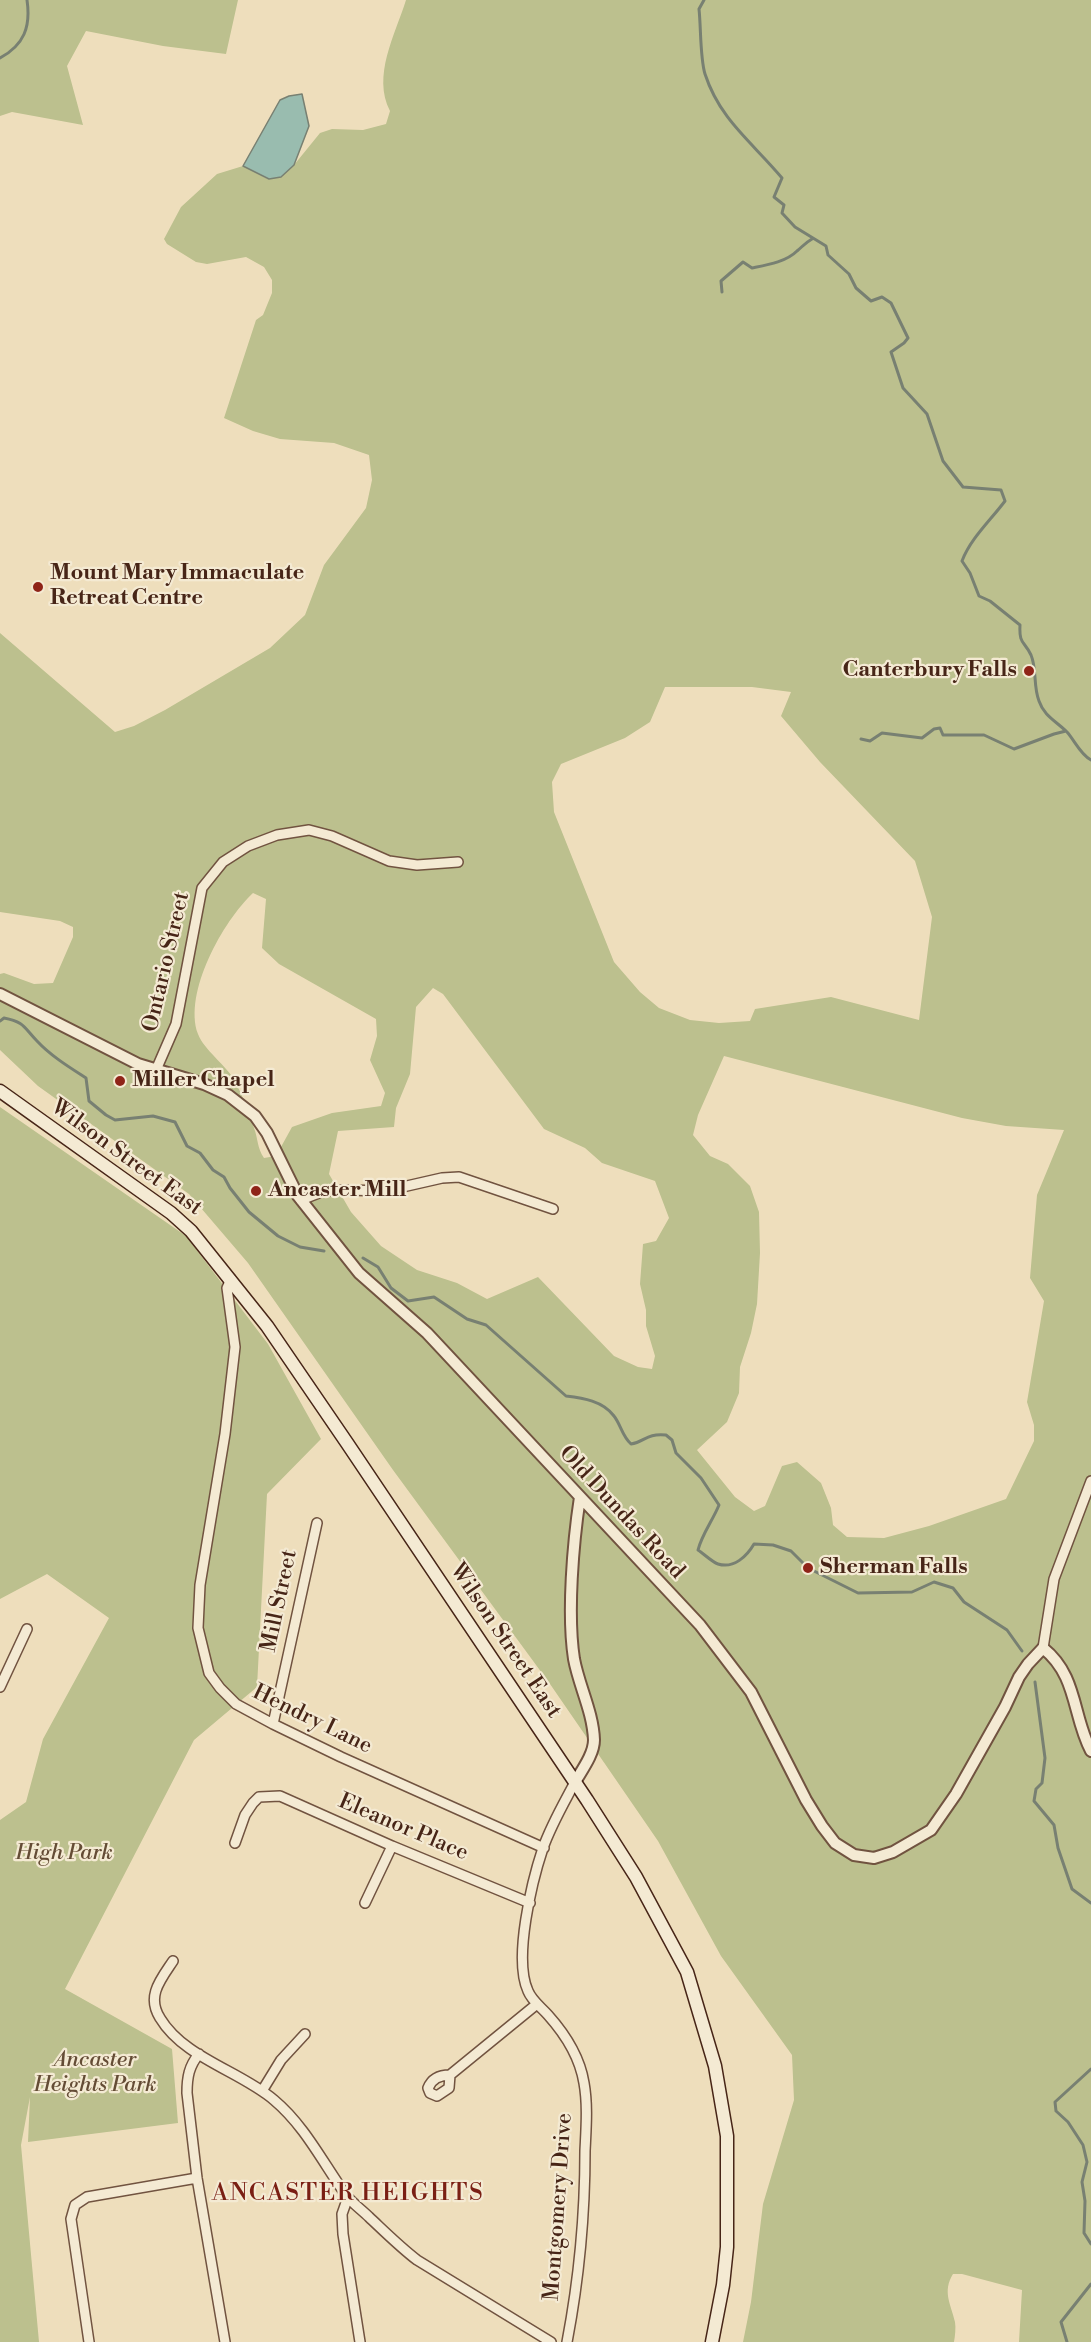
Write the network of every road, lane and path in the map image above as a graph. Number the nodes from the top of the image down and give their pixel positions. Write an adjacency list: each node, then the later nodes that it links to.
1 (458, 862): 3 (street, Ontario Street)
2 (0, 994): 3 (street, Old Dundas Road)
3 (156, 1070): 5 (street, Old Dundas Road)
4 (0, 1091): 7 (main road, Wilson Street East)
5 (301, 1200): 6 (street); 9 (street, Old Dundas Road)
6 (553, 1209)
7 (231, 1280): 14 (street, Hendry Lane); 16 (main road, Wilson Street East)
8 (1091, 1481): 12 (street)
9 (580, 1497): 12 (street, Old Dundas Road); 16 (street, Montgomery Drive)
10 (317, 1523): 14 (street, Mill Street)
11 (27, 1629): 13 (street)
12 (1040, 1651): 15 (street)
13 (0, 1687)
14 (273, 1724): 19 (street, Hendry Lane)
15 (1091, 1751)
16 (575, 1782): 19 (street, Montgomery Drive); 35 (main road, Wilson Street East)
17 (235, 1843): 18 (street, Eleanor Place)
18 (392, 1846): 20 (street); 21 (street, Eleanor Place)
19 (543, 1848): 21 (street, Montgomery Drive)
20 (365, 1903)
21 (530, 1903): 23 (street, Montgomery Drive)
22 (173, 1961): 25 (street)
23 (537, 2004): 26 (street); 34 (street, Montgomery Drive)
24 (305, 2034): 27 (street)
25 (199, 2054): 27 (street); 28 (street)
26 (450, 2075)
27 (262, 2091): 29 (street)
28 (197, 2178): 30 (street); 31 (street)
29 (348, 2197): 32 (street); 33 (street)
30 (89, 2342)
31 (225, 2342)
32 (360, 2342)
33 (551, 2342)
34 (567, 2342)
35 (712, 2342)

